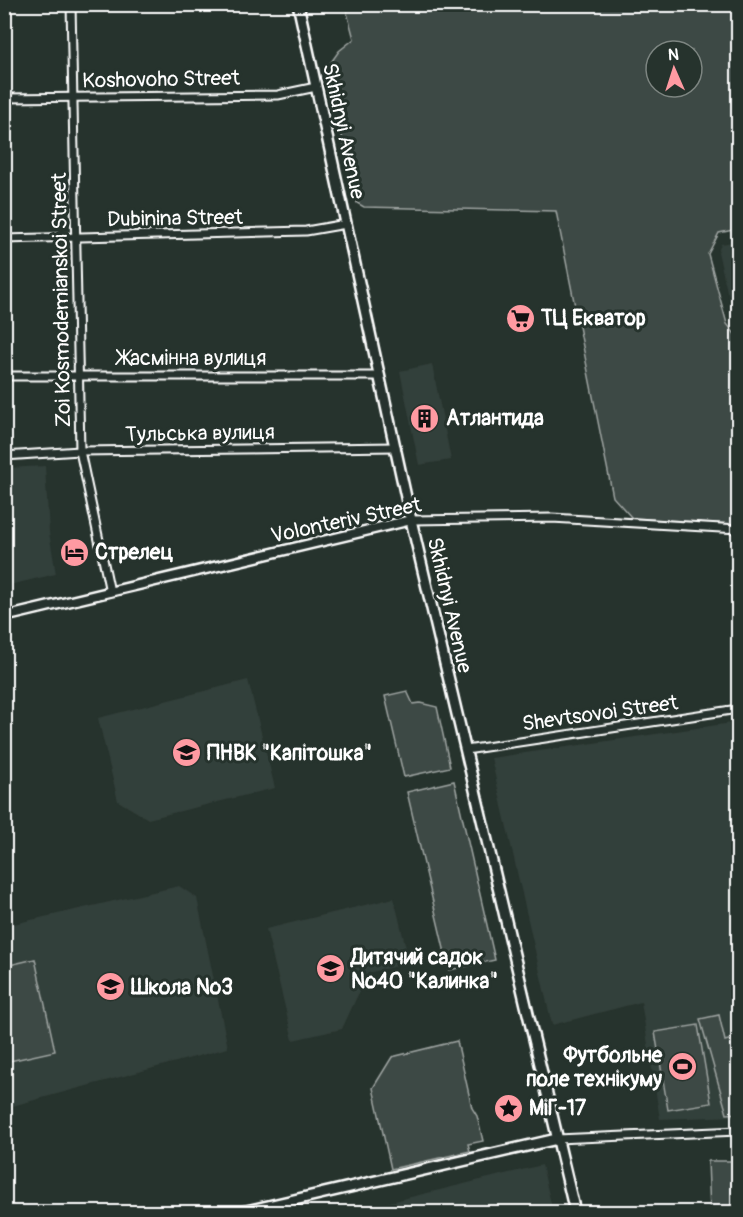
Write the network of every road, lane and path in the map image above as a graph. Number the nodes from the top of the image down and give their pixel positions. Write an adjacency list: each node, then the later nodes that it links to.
1 (71, 4): 4 (street, Zoi Kosmodemianskoi Street)
2 (298, 4): 3 (main road, Skhidnyi Avenue)
3 (316, 87): 4 (street, Koshovoho Street); 6 (main road, Skhidnyi Avenue)
4 (74, 96): 5 (street, Koshovoho Street); 7 (street, Zoi Kosmodemianskoi Street)
5 (4, 98)
6 (346, 224): 7 (street, Dubinina Street); 11 (main road, Skhidnyi Avenue)
7 (77, 237): 8 (street, Dubinina Street); 9 (street, Zoi Kosmodemianskoi Street)
8 (4, 239)
9 (79, 375): 10 (street, Жасмінна вулиця); 11 (street, Жасмінна вулиця); 13 (street, Zoi Kosmodemianskoi Street)
10 (4, 376)
11 (380, 376): 12 (main road, Skhidnyi Avenue)
12 (396, 447): 13 (street, Тульська вулиця); 15 (main road, Skhidnyi Avenue)
13 (80, 451): 14 (street, Тульська вулиця); 17 (street, Zoi Kosmodemianskoi Street)
14 (4, 456)
15 (411, 520): 16 (street, Volonteriv Street); 17 (street, Volonteriv Street); 20 (main road, Skhidnyi Avenue)
16 (738, 529)
17 (110, 592): 18 (street, Volonteriv Street)
18 (4, 617)
19 (738, 709): 20 (street, Shevtsovoi Street)
20 (466, 750): 22 (main road, Skhidnyi Avenue)
21 (738, 1131): 22 (street)
22 (557, 1139): 23 (main road); 24 (main road, Skhidnyi Avenue)
23 (242, 1212)
24 (575, 1212)

